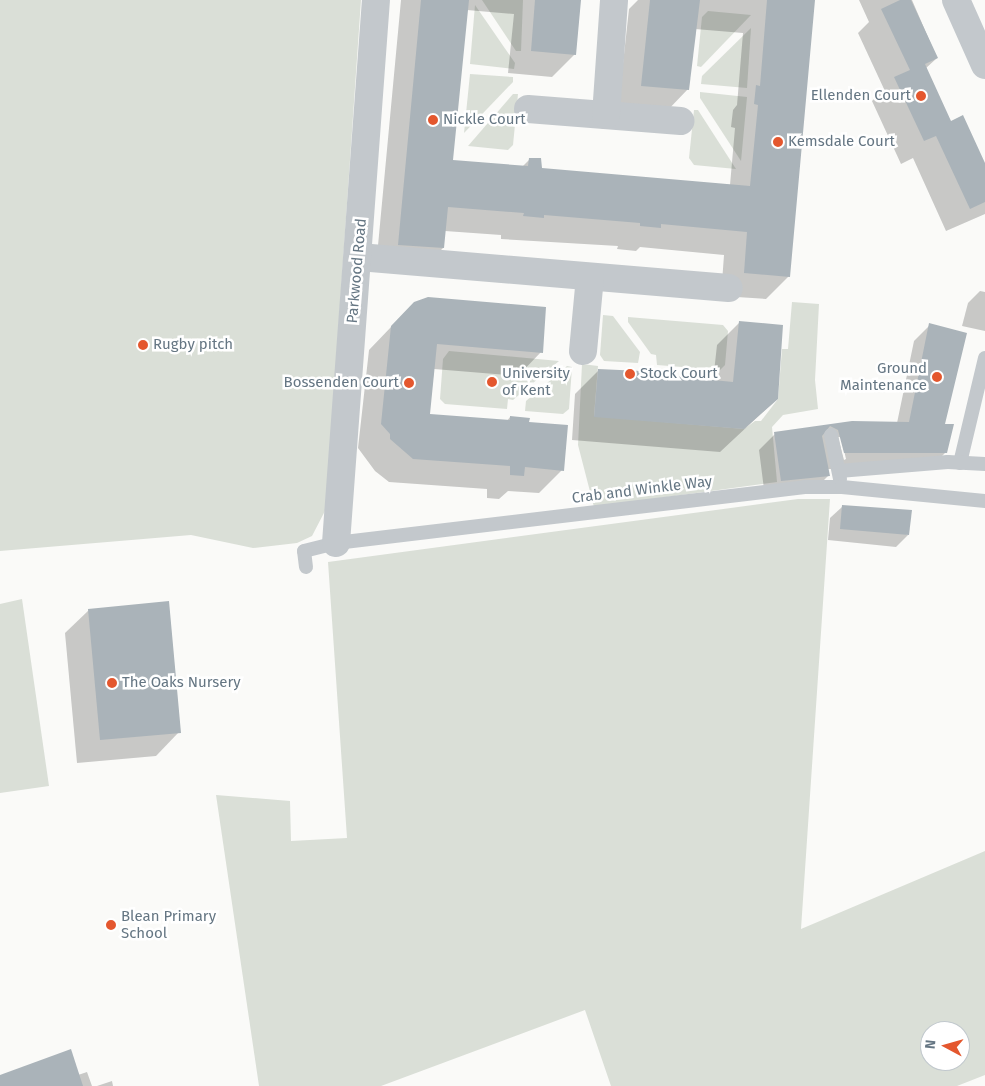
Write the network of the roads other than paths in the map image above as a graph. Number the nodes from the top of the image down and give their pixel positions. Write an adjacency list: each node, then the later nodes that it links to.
1 (376, 0): 8 (street, Parkwood Road)
2 (614, 0): 6 (street)
3 (956, 0): 4 (street)
4 (985, 65)
5 (528, 109): 6 (street)
6 (606, 115): 7 (street)
7 (681, 122)
8 (358, 257): 9 (street); 19 (street, Parkwood Road)
9 (590, 277): 10 (street); 11 (street)
10 (729, 288)
11 (583, 352)
12 (985, 358): 14 (lane)
13 (831, 435): 16 (lane)
14 (960, 463): 15 (lane); 16 (lane)
15 (985, 464)
16 (839, 472): 17 (lane)
17 (842, 487): 18 (lane, Crab and Winkle Way); 19 (lane, Crab and Winkle Way)
18 (985, 501)
19 (336, 543): 20 (lane, Crab and Winkle Way)
20 (306, 567)

